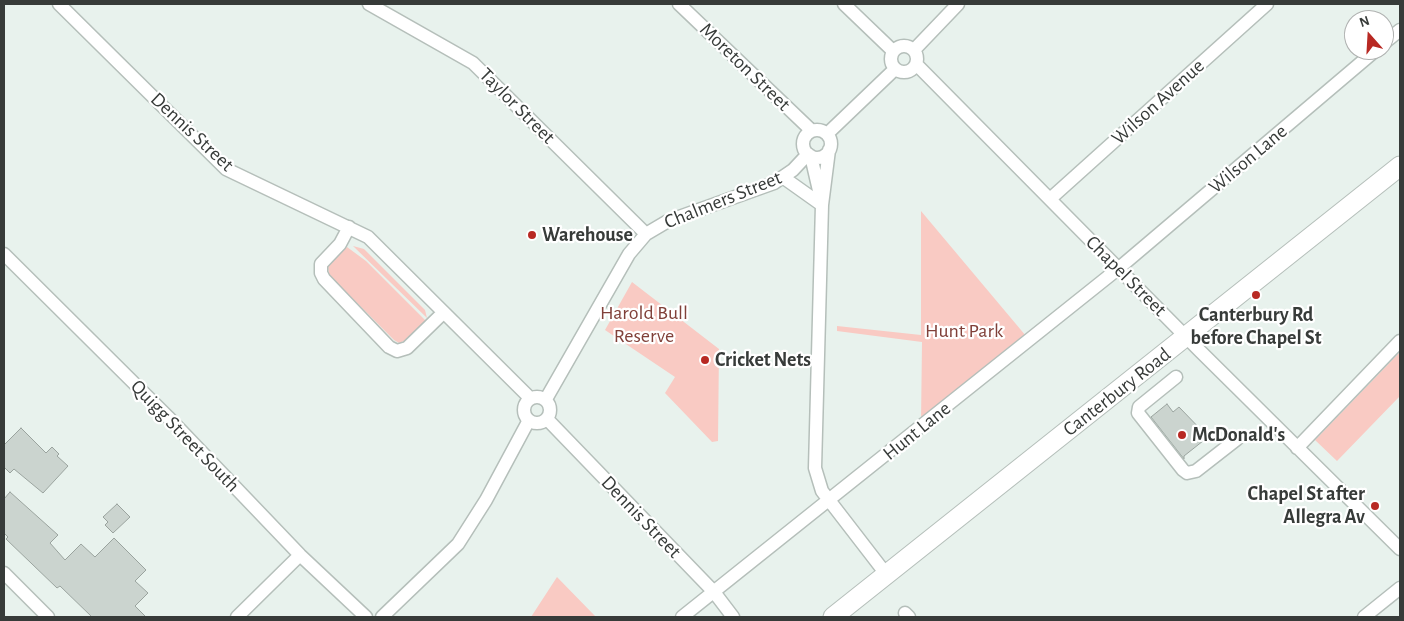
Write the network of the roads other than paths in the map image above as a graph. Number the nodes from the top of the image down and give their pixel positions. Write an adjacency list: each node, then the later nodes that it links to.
1 (59, 4): 20 (street, Dennis Street)
2 (369, 4): 21 (street, Taylor Street)
3 (679, 4): 12 (street, Moreton Street)
4 (844, 4): 8 (street)
5 (958, 4): 7 (street)
6 (1267, 4): 18 (street, Wilson Avenue)
7 (914, 50): 8 (street); 10 (street)
8 (893, 52): 11 (street)
9 (1364, 60): 23 (street, Wilson Lane)
10 (916, 64): 11 (street); 18 (street, Chapel Street)
11 (895, 69): 13 (street)
12 (812, 131): 13 (street); 15 (street)
13 (827, 134): 14 (street)
14 (829, 150): 15 (street); 19 (street)
15 (810, 155): 17 (street, Chalmers Street); 19 (street)
16 (1400, 166): 25 (highway, Canterbury Road)
17 (784, 178): 19 (street); 21 (street, Chalmers Street)
18 (1050, 200): 23 (street, Chapel Street)
19 (822, 205): 34 (street)
20 (349, 226): 24 (street, Dennis Street); 24 (street)
21 (646, 234): 29 (street, Chalmers Street)
22 (4, 254): 36 (street, Quigg Street South)
23 (1119, 268): 25 (street, Chapel Street); 34 (street, Hunt Lane)
24 (443, 314): 28 (street, Dennis Street)
25 (1186, 338): 33 (street, Chapel Street); 38 (highway, Canterbury Road)
26 (1400, 342): 33 (street)
27 (1176, 377): 32 (street)
28 (530, 398): 29 (street); 31 (street)
29 (546, 399): 30 (street)
30 (547, 418): 31 (street); 40 (street, Dennis Street)
31 (529, 420): 44 (street)
32 (1234, 436)
33 (1297, 448): 35 (street, Chapel Street)
34 (829, 501): 38 (street); 40 (street, Hunt Lane)
35 (1400, 549)
36 (300, 555): 42 (street); 43 (street, Quigg Street South)
37 (4, 574): 41 (street)
38 (886, 574): 47 (highway, Canterbury Road)
39 (1400, 588): 48 (street)
40 (714, 592): 45 (street, Hunt Lane); 46 (street, Dennis Street)
41 (48, 617)
42 (238, 617)
43 (366, 617): 44 (street)
44 (382, 617)
45 (682, 617)
46 (733, 617)
47 (833, 617)
48 (1364, 617)

